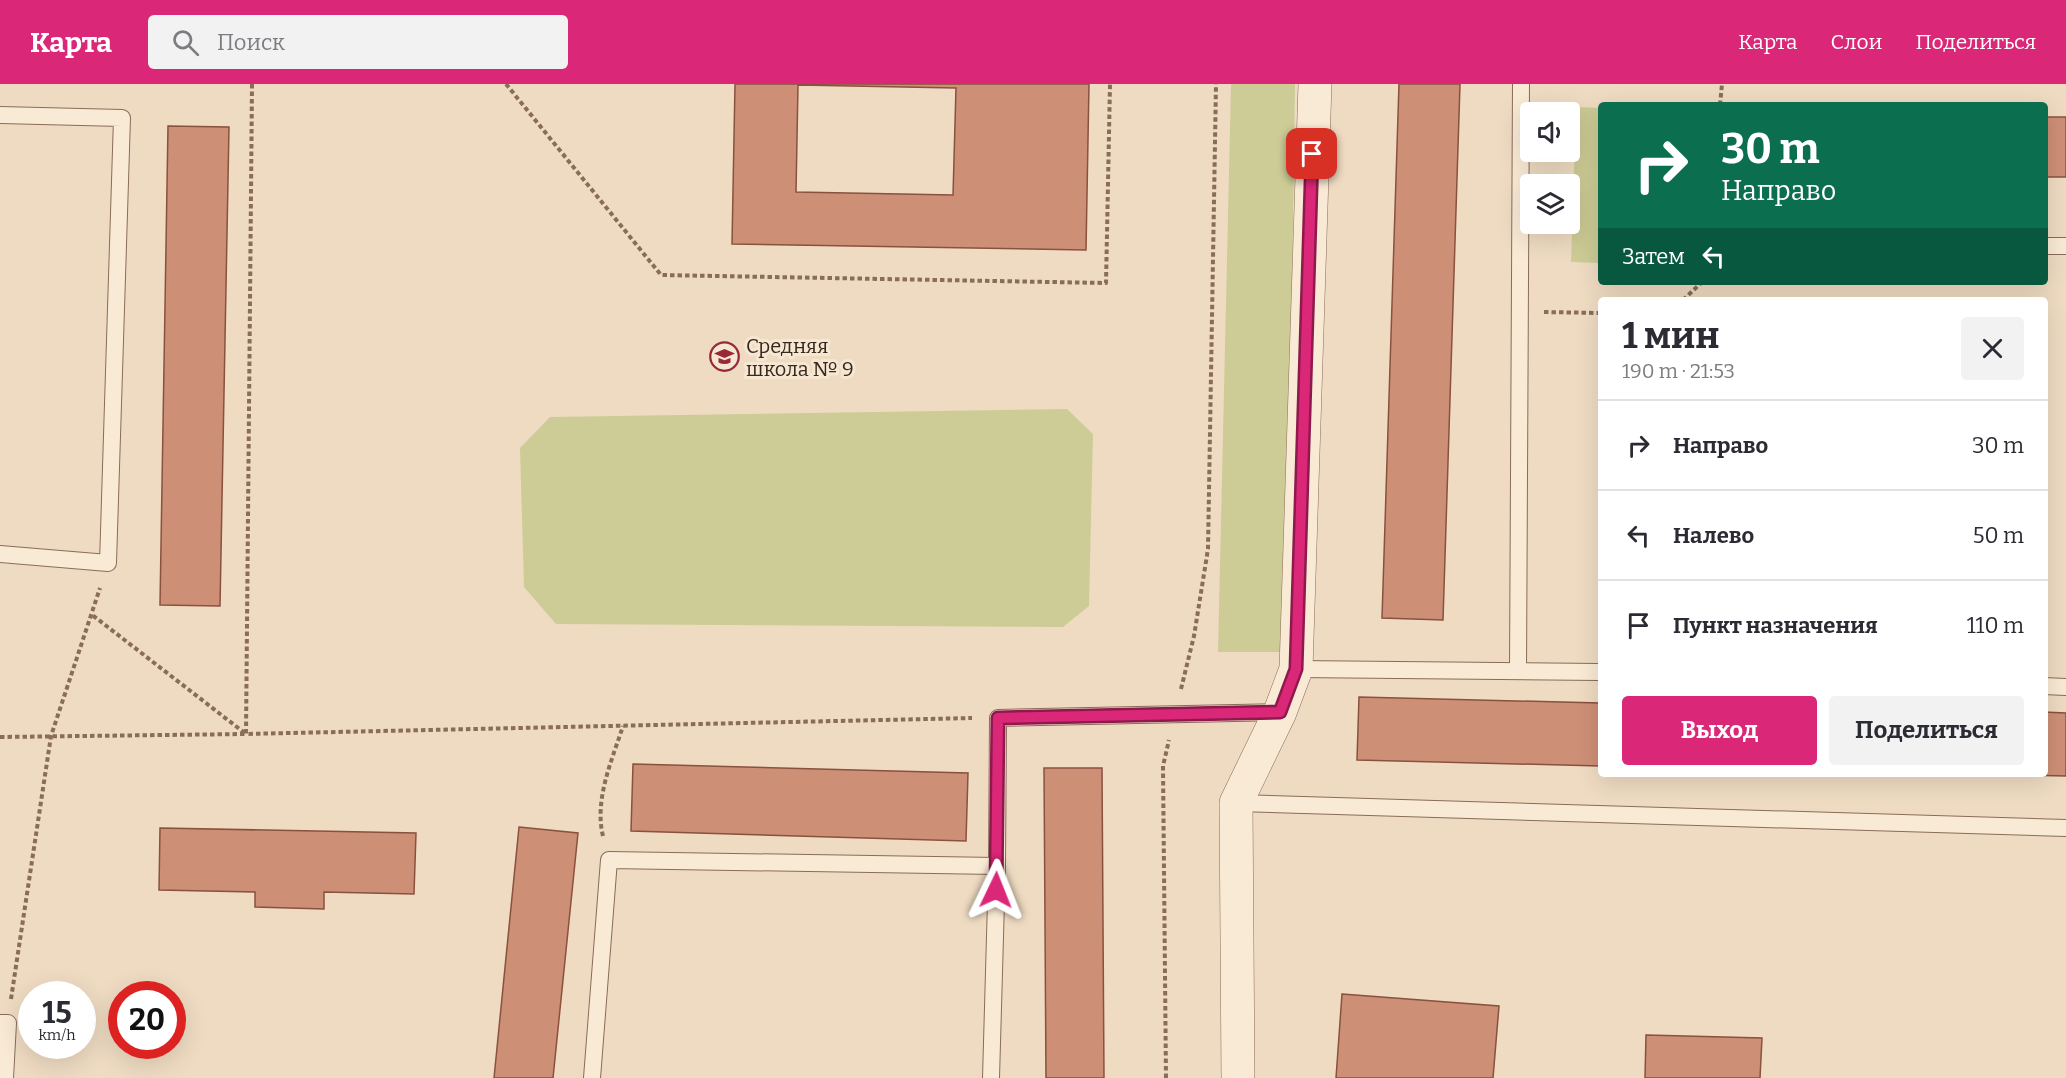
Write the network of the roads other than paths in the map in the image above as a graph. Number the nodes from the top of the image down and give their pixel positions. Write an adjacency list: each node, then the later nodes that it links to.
1 (1315, 84): 7 (street)
2 (1521, 84): 8 (lane)
3 (0, 115): 6 (lane)
4 (2048, 246): 5 (lane)
5 (2066, 246)
6 (0, 554)
7 (1296, 669): 8 (lane); 12 (street)
8 (1518, 671): 9 (lane)
9 (1598, 672)
10 (2048, 686): 11 (lane)
11 (2066, 687)
12 (1280, 712): 13 (street); 15 (lane)
13 (1236, 803): 14 (lane); 20 (street)
14 (2066, 828)
15 (997, 866): 18 (lane); 19 (lane)
16 (4, 1023): 17 (lane)
17 (6, 1078)
18 (592, 1078)
19 (990, 1078)
20 (1238, 1078)

